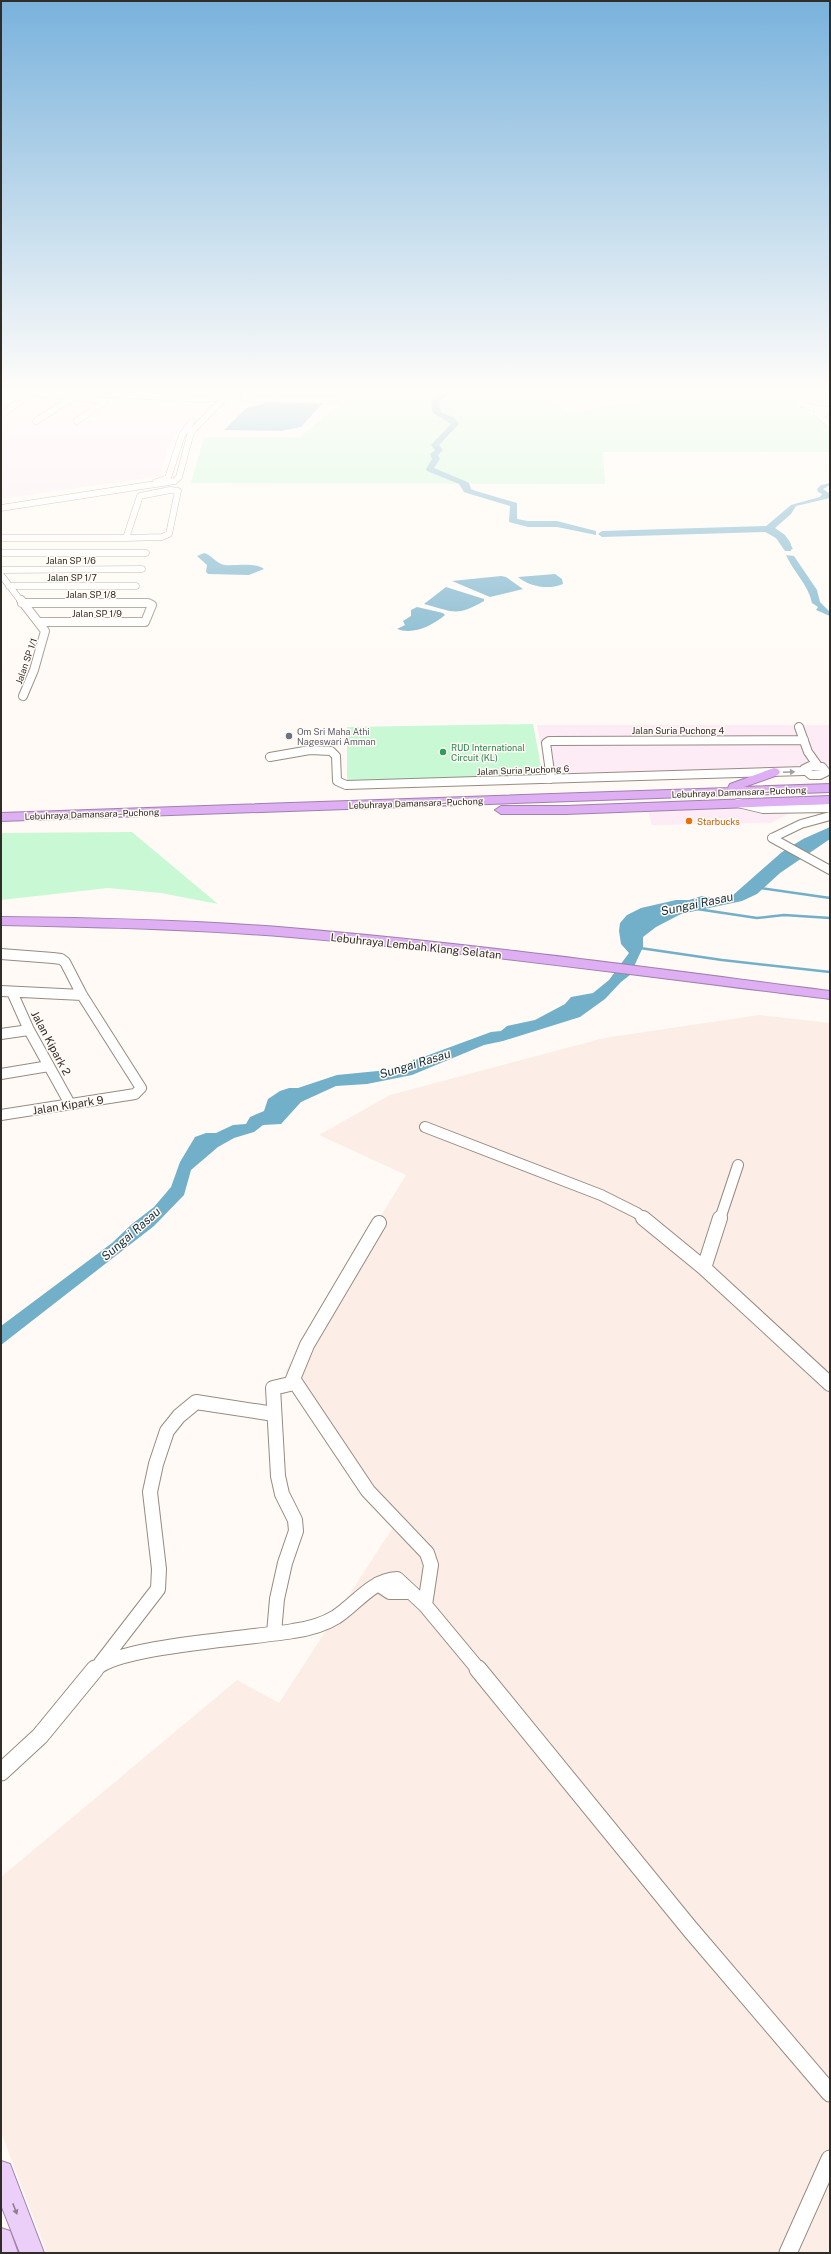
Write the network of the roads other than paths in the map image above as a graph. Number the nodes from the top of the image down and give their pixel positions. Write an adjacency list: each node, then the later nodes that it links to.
1 (48, 497): 5 (street)
2 (74, 497): 6 (street)
3 (140, 497): 8 (street)
4 (178, 497): 8 (street)
5 (1, 504)
6 (1, 508)
7 (1, 538): 8 (street)
8 (126, 538)
9 (1, 553): 10 (street)
10 (146, 553)
11 (142, 569): 12 (street, Jalan SP 1/6)
12 (1, 570)
13 (1, 575): 14 (street)
14 (9, 586): 15 (street, Jalan SP 1/7); 16 (street)
15 (136, 586)
16 (22, 603): 17 (street, Jalan SP 1/8); 18 (street)
17 (149, 612): 18 (street, Jalan SP 1/9)
18 (39, 622): 19 (street, Jalan SP 1/1)
19 (23, 696)
20 (799, 727): 21 (street)
21 (804, 740): 22 (street); 28 (street, Jalan Suria Puchong 4)
22 (808, 752): 24 (street); 25 (street)
23 (270, 757): 28 (street, Jalan Suria Puchong 6)
24 (805, 769): 25 (street, Jalan Suria Puchong 6); 26 (street, Jalan Suria Puchong 6, one-way to 24)
25 (825, 769)
26 (774, 772): 27 (street, Jalan Suria Puchong 6); 29 (highway)
27 (739, 773): 28 (street, Jalan Suria Puchong 6); 29 (highway)
28 (551, 779)
29 (751, 781): 31 (highway)
30 (830, 788): 31 (highway, Lebuhraya Damansara–Puchong)
31 (715, 793): 38 (highway, Lebuhraya Damansara–Puchong)
32 (830, 794): 35 (highway, Lebuhraya Damansara–Puchong)
33 (830, 800): 34 (highway)
34 (738, 803): 35 (highway); 36 (street)
35 (479, 807): 39 (highway, Lebuhraya Damansara–Puchong)
36 (830, 808)
37 (830, 816): 40 (street)
38 (1, 817)
39 (1, 823)
40 (830, 870)
41 (1, 915): 43 (highway, Lebuhraya Lembah Klang Selatan)
42 (1, 921): 43 (highway, Lebuhraya Lembah Klang Selatan)
43 (211, 923): 44 (highway, Lebuhraya Lembah Klang Selatan)
44 (285, 928): 46 (highway, Lebuhraya Lembah Klang Selatan); 46 (highway, Lebuhraya Lembah Klang Selatan)
45 (1, 954): 50 (street)
46 (660, 971): 47 (highway, Lebuhraya Lembah Klang Selatan); 51 (highway, Lebuhraya Lembah Klang Selatan)
47 (830, 987)
48 (1, 991): 49 (street)
49 (12, 992): 50 (street); 52 (street, Jalan Kipark 2)
50 (82, 995): 56 (street, Jalan Kipark 9)
51 (830, 995)
52 (29, 1030): 53 (street); 54 (street, Jalan Kipark 2)
53 (1, 1034)
54 (49, 1066): 55 (street); 56 (street, Jalan Kipark 2)
55 (1, 1074)
56 (70, 1104): 57 (street, Jalan Kipark 9)
57 (1, 1115)
58 (425, 1127): 61 (street)
59 (738, 1165): 61 (street)
60 (379, 1223): 62 (street)
61 (704, 1268): 63 (street)
62 (294, 1383): 64 (street); 65 (street)
63 (830, 1384)
64 (274, 1414): 66 (street); 67 (street)
65 (425, 1605): 66 (street); 69 (street)
66 (274, 1633): 67 (street)
67 (99, 1666): 68 (street)
68 (1, 1772)
69 (830, 2093)
70 (830, 2159): 75 (street)
71 (1, 2173): 74 (main road, one-way to 74)
72 (1, 2240): 73 (main road)
73 (6, 2253)
74 (32, 2253)
75 (788, 2253)

